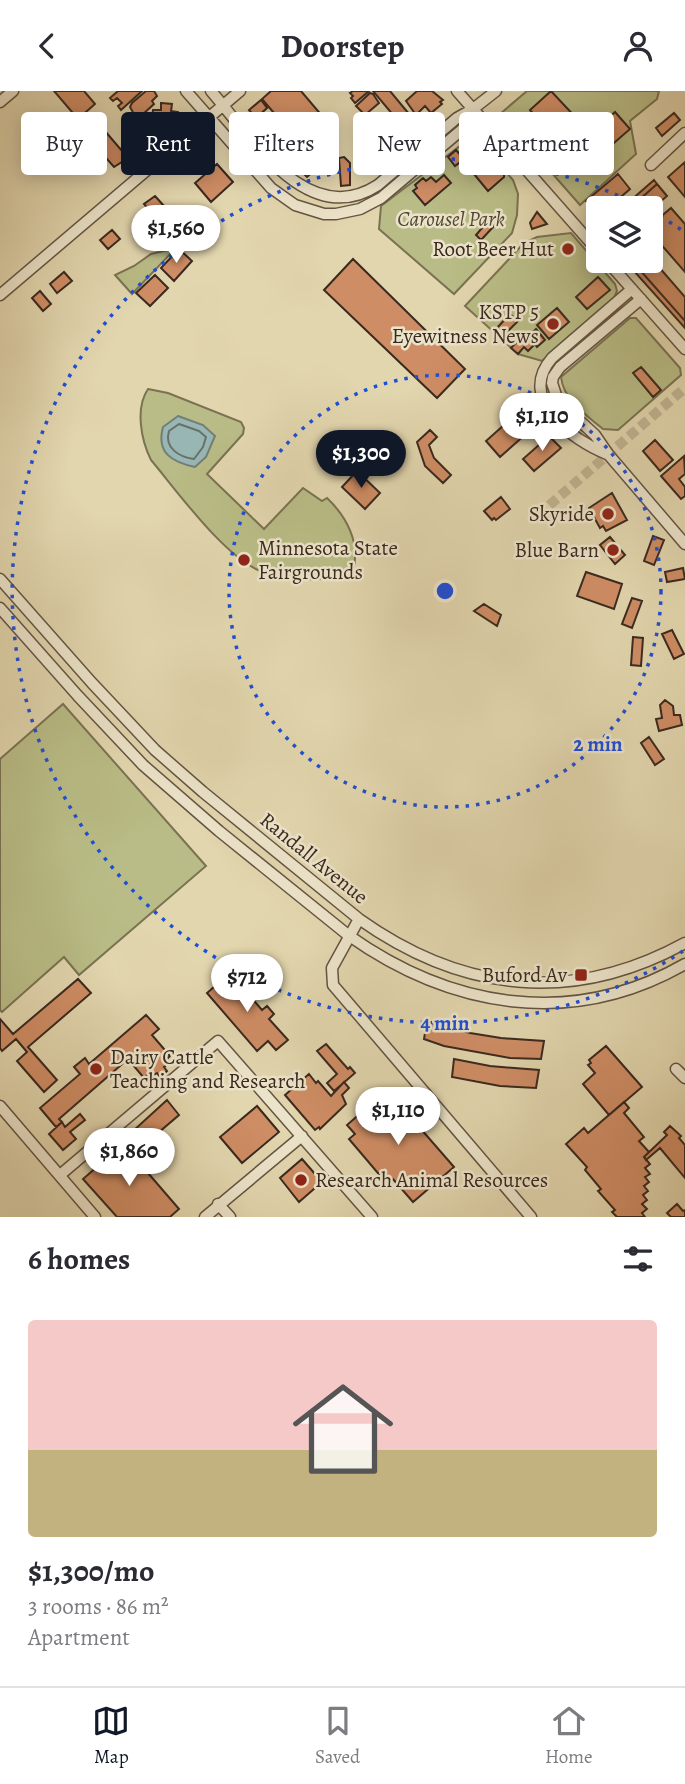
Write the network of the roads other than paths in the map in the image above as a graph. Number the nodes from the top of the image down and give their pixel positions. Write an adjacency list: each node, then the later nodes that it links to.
1 (13, 91): 7 (street)
2 (186, 91): 10 (street)
3 (211, 91): 8 (street)
4 (240, 91): 8 (street)
5 (457, 91): 9 (street)
6 (496, 91): 9 (street)
7 (0, 102)
8 (223, 105): 9 (street); 11 (street)
9 (473, 109): 12 (street); 16 (street)
10 (204, 112)
11 (215, 112)
12 (215, 125)
13 (685, 134): 14 (street)
14 (651, 165)
15 (142, 175): 19 (street)
16 (586, 237)
17 (618, 273): 18 (street)
18 (632, 289): 20 (street); 22 (street)
19 (0, 295)
20 (641, 299): 21 (street); 22 (street)
21 (685, 349)
22 (608, 454): 23 (street)
23 (685, 544)
24 (0, 579): 26 (street, Randall Avenue)
25 (0, 608): 27 (street, Randall Avenue)
26 (359, 919): 27 (street); 30 (street, Randall Avenue)
27 (348, 935): 31 (street, Randall Avenue); 42 (street)
28 (685, 943): 30 (street, Randall Avenue)
29 (685, 964): 31 (street, Randall Avenue)
30 (635, 967): 31 (street)
31 (642, 985)
32 (676, 1069): 33 (street)
33 (685, 1078)
34 (0, 1106): 36 (street)
35 (302, 1136): 36 (street); 37 (street); 41 (street)
36 (61, 1175): 38 (street)
37 (218, 1204): 39 (street); 40 (street)
38 (95, 1217)
39 (205, 1217)
40 (229, 1217)
41 (372, 1217)
42 (531, 1217)

